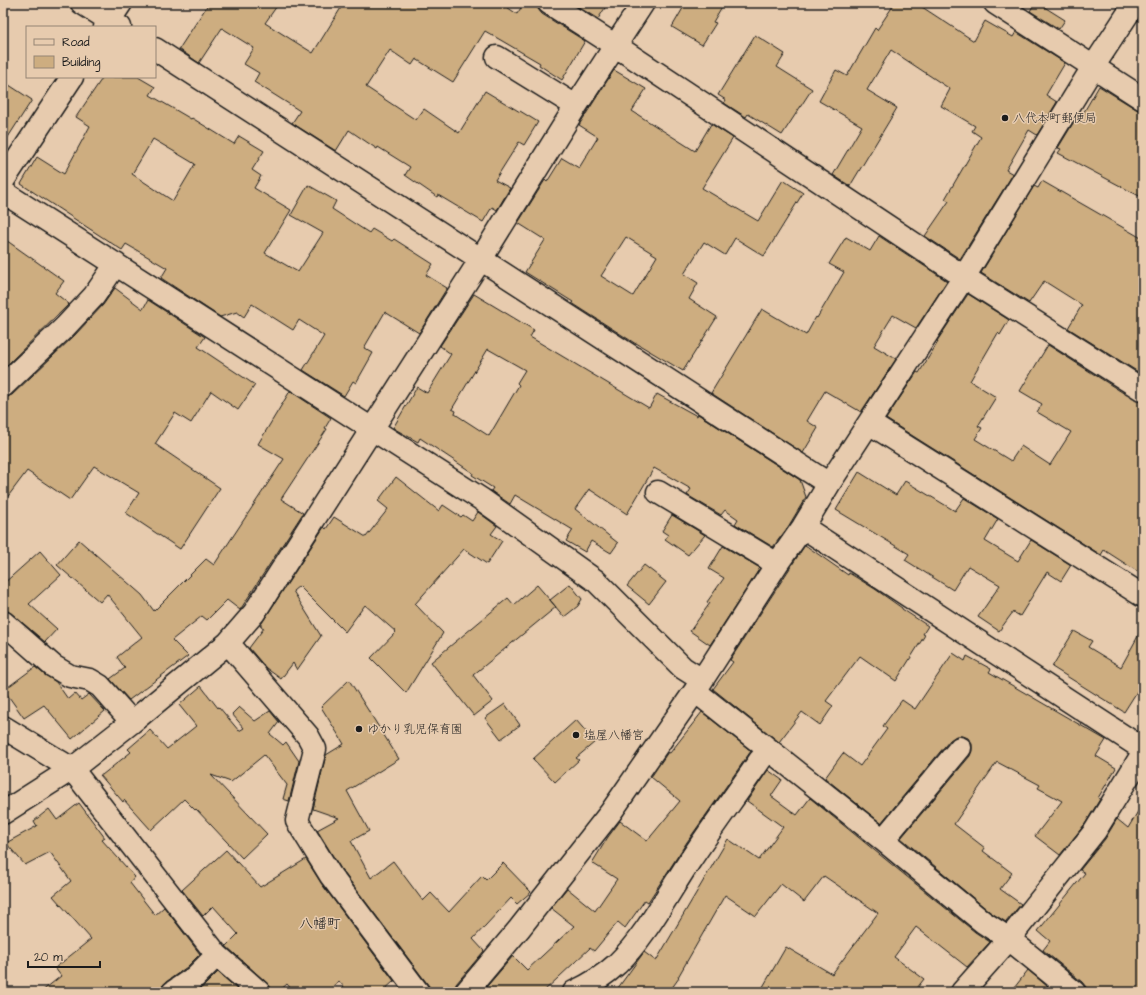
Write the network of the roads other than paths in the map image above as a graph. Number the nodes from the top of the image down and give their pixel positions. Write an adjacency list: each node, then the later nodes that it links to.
1 (82, 3): 6 (street)
2 (549, 3): 7 (street)
3 (643, 3): 7 (street)
4 (995, 3): 10 (street)
5 (1135, 3): 10 (street)
6 (114, 19)
7 (616, 46): 13 (street); 18 (street)
8 (156, 50): 16 (street)
9 (497, 57): 13 (street)
10 (1094, 67): 12 (street); 18 (street)
11 (71, 78): 14 (street)
12 (1143, 99)
13 (576, 106): 16 (street)
14 (3, 181)
15 (3, 192): 17 (street)
16 (481, 259): 22 (street); 23 (street)
17 (116, 264): 19 (street); 22 (street)
18 (964, 277): 20 (street); 21 (street)
19 (3, 386)
20 (1143, 390)
21 (870, 423): 23 (street); 27 (street)
22 (371, 429): 29 (street); 30 (street)
23 (830, 484): 25 (street)
24 (658, 492): 26 (street)
25 (803, 527): 26 (street); 34 (street)
26 (777, 564): 30 (street)
27 (1143, 596)
28 (3, 622): 31 (street)
29 (228, 643): 31 (street); 44 (street)
30 (699, 686): 35 (street); 45 (street)
31 (132, 722): 37 (street)
32 (3, 727): 37 (street)
33 (960, 748): 39 (street)
34 (1143, 749)
35 (769, 750): 39 (street); 46 (street)
36 (1143, 753): 40 (street)
37 (72, 769): 38 (street); 41 (street)
38 (3, 813)
39 (883, 840): 40 (street)
40 (1009, 939): 47 (street); 48 (street)
41 (217, 955): 42 (street); 43 (street)
42 (173, 992)
43 (259, 992)
44 (418, 992)
45 (466, 992)
46 (574, 992)
47 (962, 992)
48 (1074, 992)

